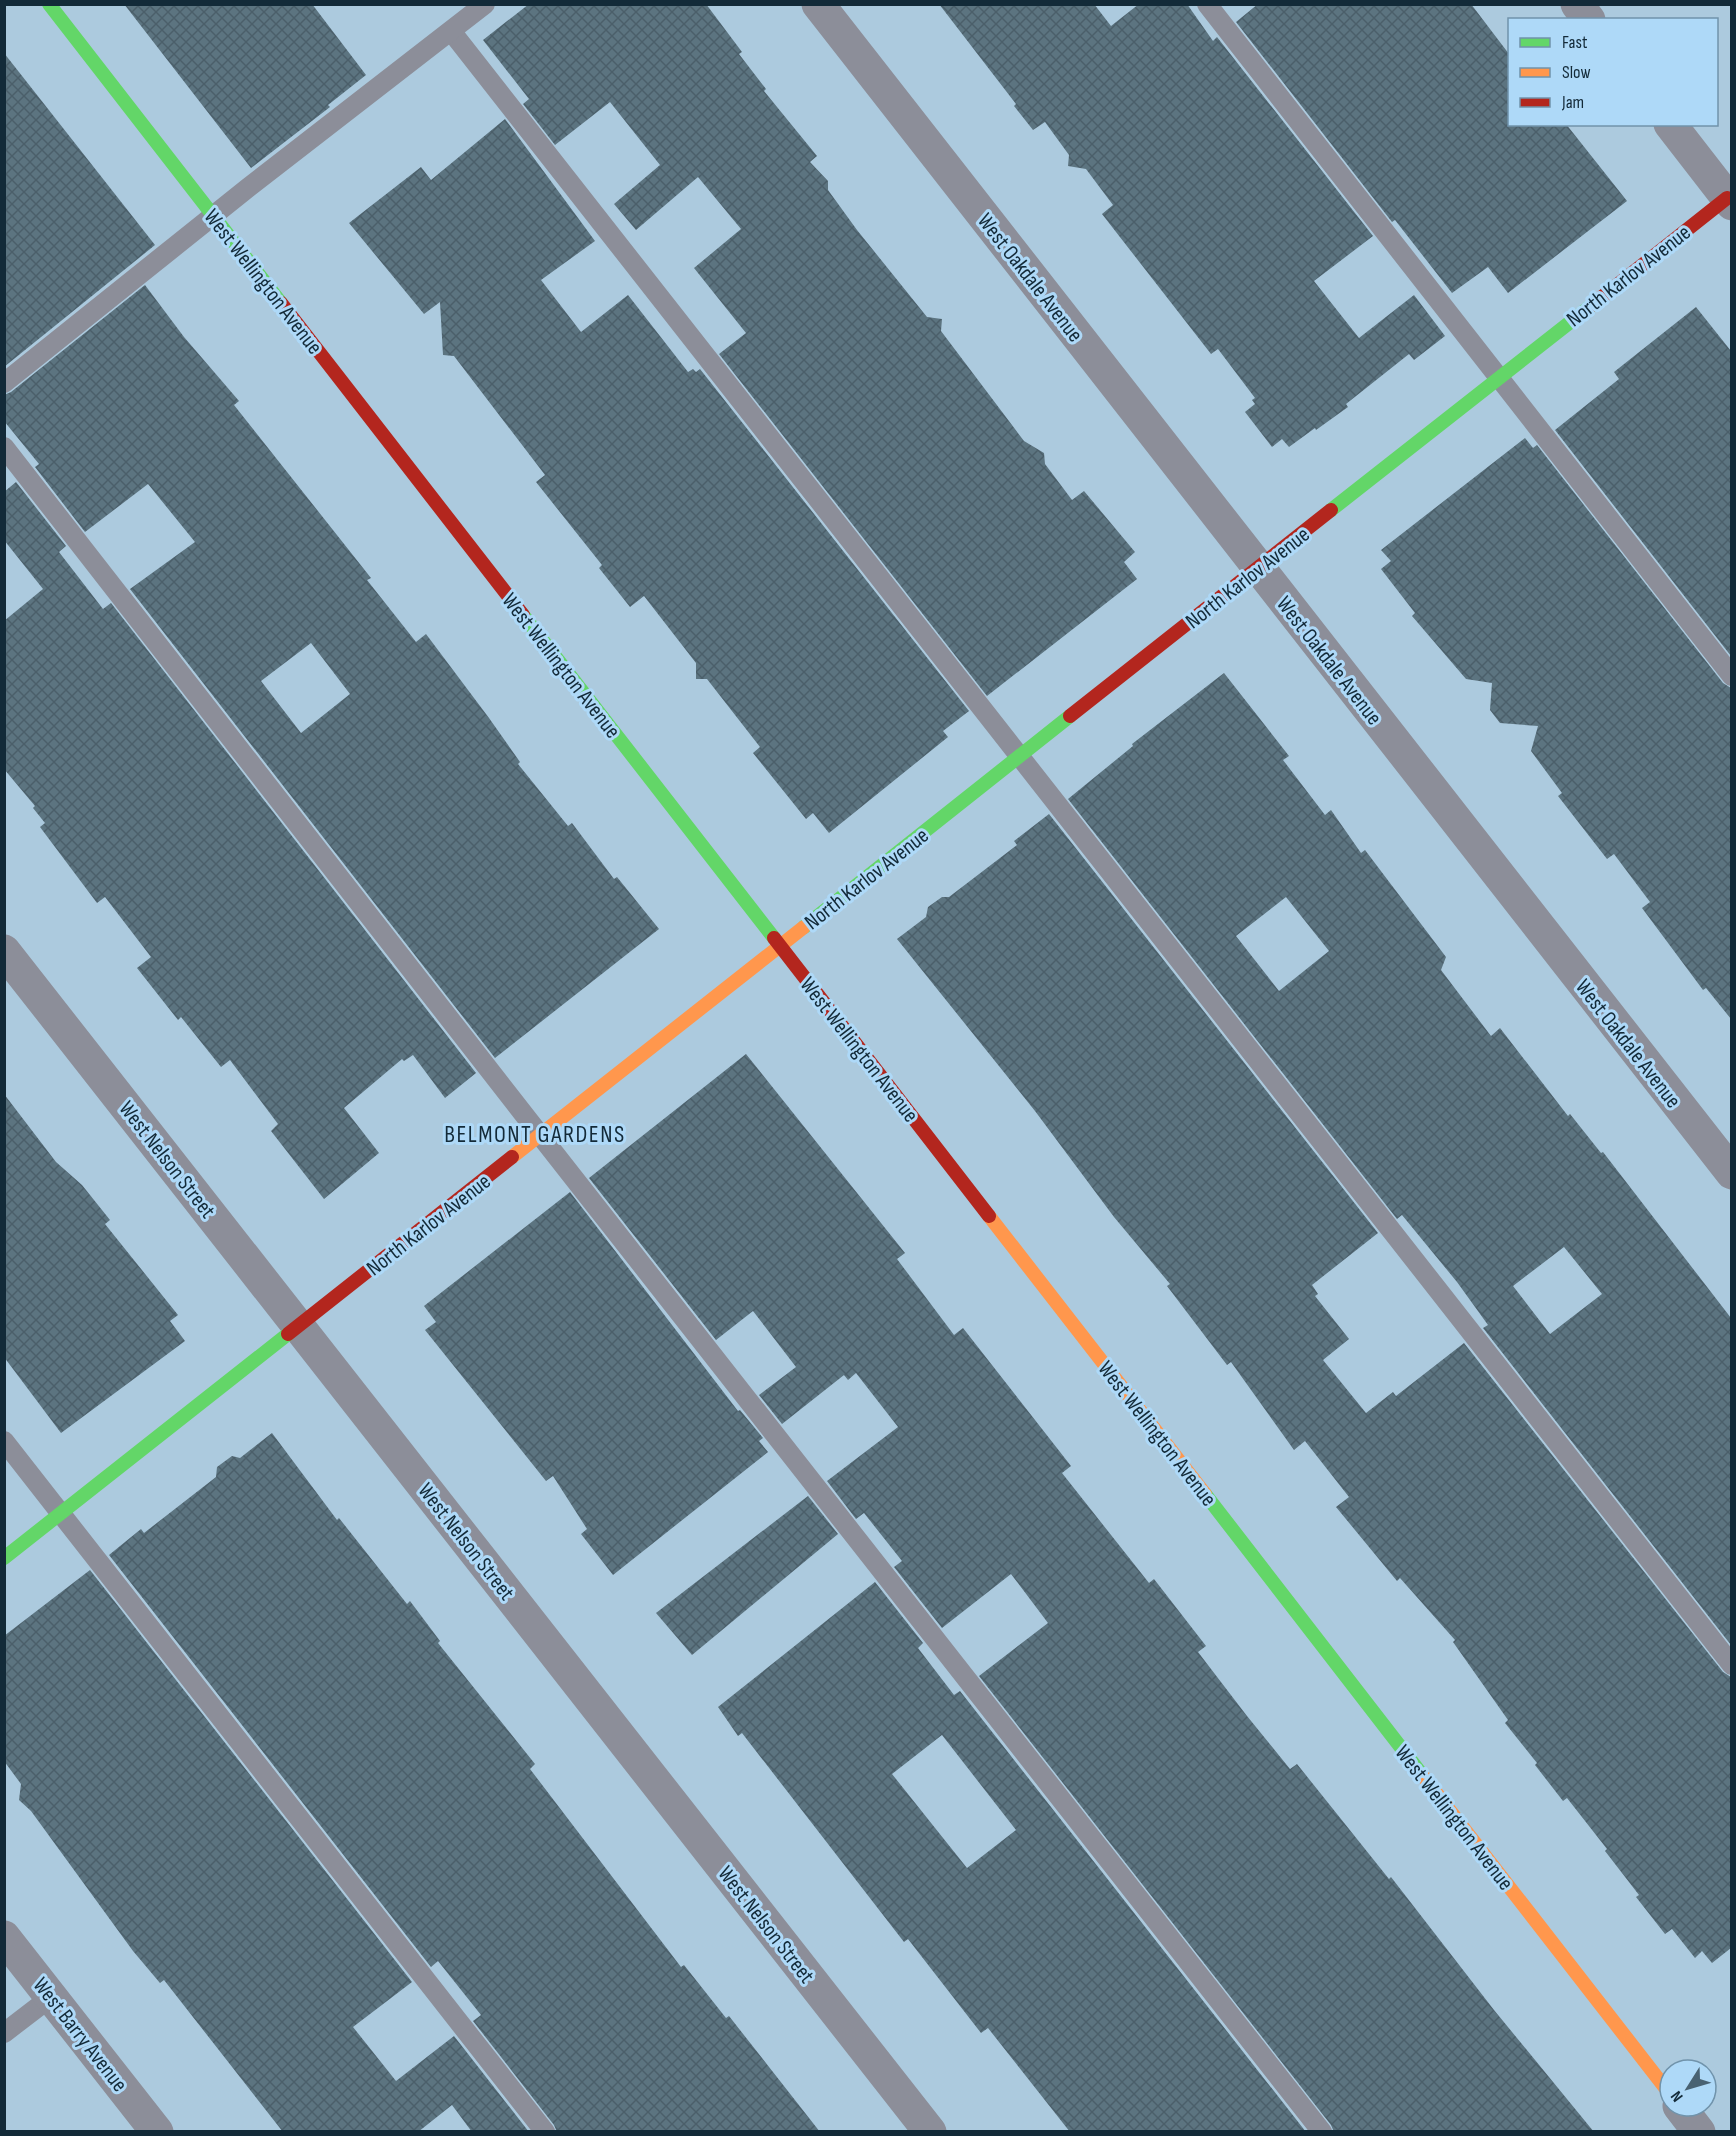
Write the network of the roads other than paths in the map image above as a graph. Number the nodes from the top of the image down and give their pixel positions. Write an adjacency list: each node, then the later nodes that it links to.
1 (50, 4): 10 (street, West Wellington Avenue)
2 (485, 4): 7 (lane)
3 (818, 4): 14 (street, West Oakdale Avenue)
4 (1207, 4): 11 (lane)
5 (1577, 4): 6 (street)
6 (1588, 18)
7 (451, 31): 10 (lane); 16 (lane)
8 (1672, 126): 9 (street)
9 (1729, 201): 11 (street, North Karlov Avenue)
10 (213, 216): 12 (lane); 17 (street, West Wellington Avenue)
11 (1499, 377): 14 (street, North Karlov Avenue); 15 (lane)
12 (4, 383)
13 (4, 447): 19 (lane)
14 (1258, 568): 16 (street, North Karlov Avenue); 20 (street, West Oakdale Avenue)
15 (1731, 676)
16 (1020, 756): 17 (street, North Karlov Avenue); 25 (lane)
17 (780, 946): 19 (street, North Karlov Avenue); 29 (street, West Wellington Avenue)
18 (4, 951): 21 (street, West Nelson Street)
19 (540, 1136): 21 (street, North Karlov Avenue); 34 (lane)
20 (1731, 1173)
21 (298, 1326): 23 (street, North Karlov Avenue); 33 (street, West Nelson Street)
22 (4, 1441): 23 (lane)
23 (61, 1514): 24 (street, North Karlov Avenue); 32 (lane)
24 (4, 1558)
25 (1731, 1665)
26 (4, 1937): 27 (street, West Barry Avenue)
27 (51, 1996): 28 (lane); 31 (street, West Barry Avenue)
28 (4, 2033)
29 (1658, 2079)
30 (1688, 2118): 35 (street)
31 (157, 2132)
32 (545, 2132)
33 (930, 2132)
34 (1322, 2132)
35 (1699, 2132)

